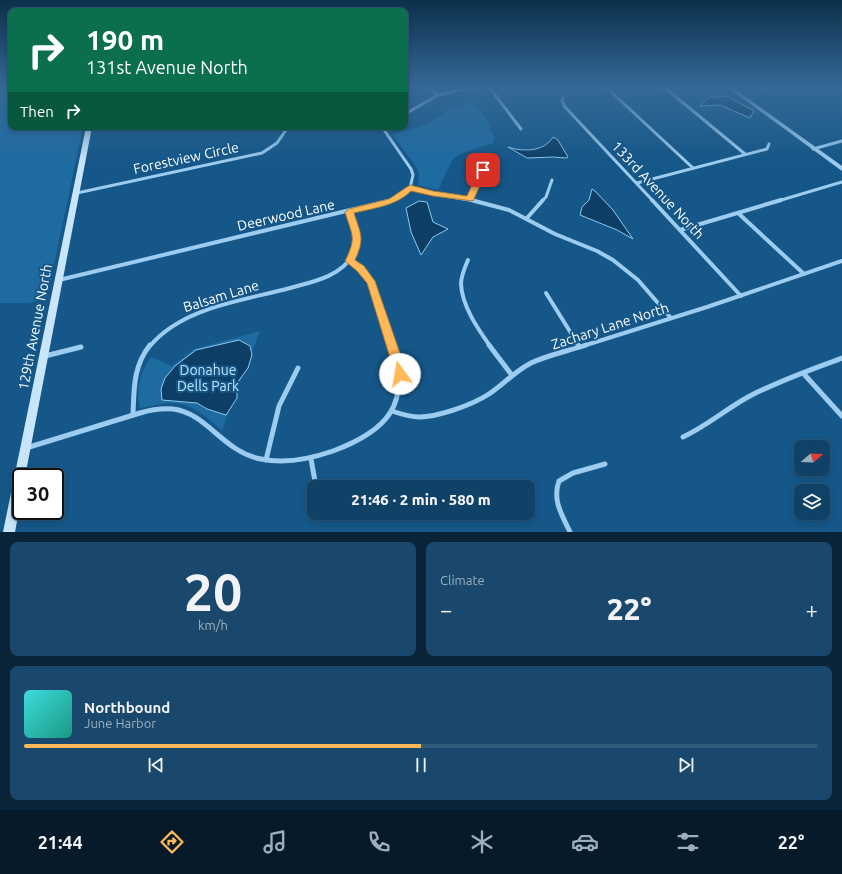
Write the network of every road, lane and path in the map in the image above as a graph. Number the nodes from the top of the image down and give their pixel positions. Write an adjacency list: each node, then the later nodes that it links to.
1 (508, 112): 6 (street)
2 (570, 112): 19 (street, 133rd Avenue North)
3 (633, 112): 14 (street)
4 (694, 112): 13 (street)
5 (763, 112): 12 (street)
6 (521, 129)
7 (88, 130): 21 (main road, 129th Avenue North)
8 (286, 130): 21 (street, Forestview Circle)
9 (384, 130): 20 (street)
10 (842, 141): 12 (street)
11 (769, 144): 13 (street)
12 (814, 149): 15 (street)
13 (745, 154): 14 (street)
14 (693, 168): 19 (street)
15 (842, 169)
16 (483, 170): 22 (street)
17 (552, 180): 25 (street)
18 (842, 182): 24 (street)
19 (637, 183): 26 (street, 133rd Avenue North)
20 (410, 188): 22 (street); 23 (street, Deerwood Lane)
21 (76, 192): 31 (main road, 129th Avenue North)
22 (470, 199): 25 (street)
23 (349, 212): 28 (street); 31 (street, Deerwood Lane)
24 (738, 213): 26 (street); 30 (street)
25 (527, 218): 34 (street)
26 (680, 230): 33 (street, 133rd Avenue North)
27 (468, 260): 41 (street)
28 (350, 261): 42 (street); 43 (street, Balsam Lane)
29 (842, 261): 30 (street, Zachary Lane North)
30 (804, 274): 33 (street, Zachary Lane North)
31 (59, 280): 37 (main road, 129th Avenue North)
32 (546, 293): 36 (street)
33 (741, 296): 34 (street, Zachary Lane North)
34 (671, 318): 36 (street, Zachary Lane North)
35 (81, 347): 37 (street)
36 (579, 348): 41 (street, Zachary Lane North)
37 (44, 356): 46 (main road, 129th Avenue North)
38 (842, 358): 40 (street)
39 (298, 368): 48 (street)
40 (803, 373): 44 (street); 45 (street)
41 (511, 374): 42 (street, Zachary Lane North)
42 (392, 412): 47 (street)
43 (133, 416): 46 (street); 48 (street)
44 (842, 416)
45 (683, 437)
46 (26, 448): 51 (main road, 129th Avenue North)
47 (311, 459): 48 (street); 50 (street)
48 (266, 460)
49 (605, 464): 52 (street)
50 (315, 480)
51 (9, 532)
52 (570, 532)

